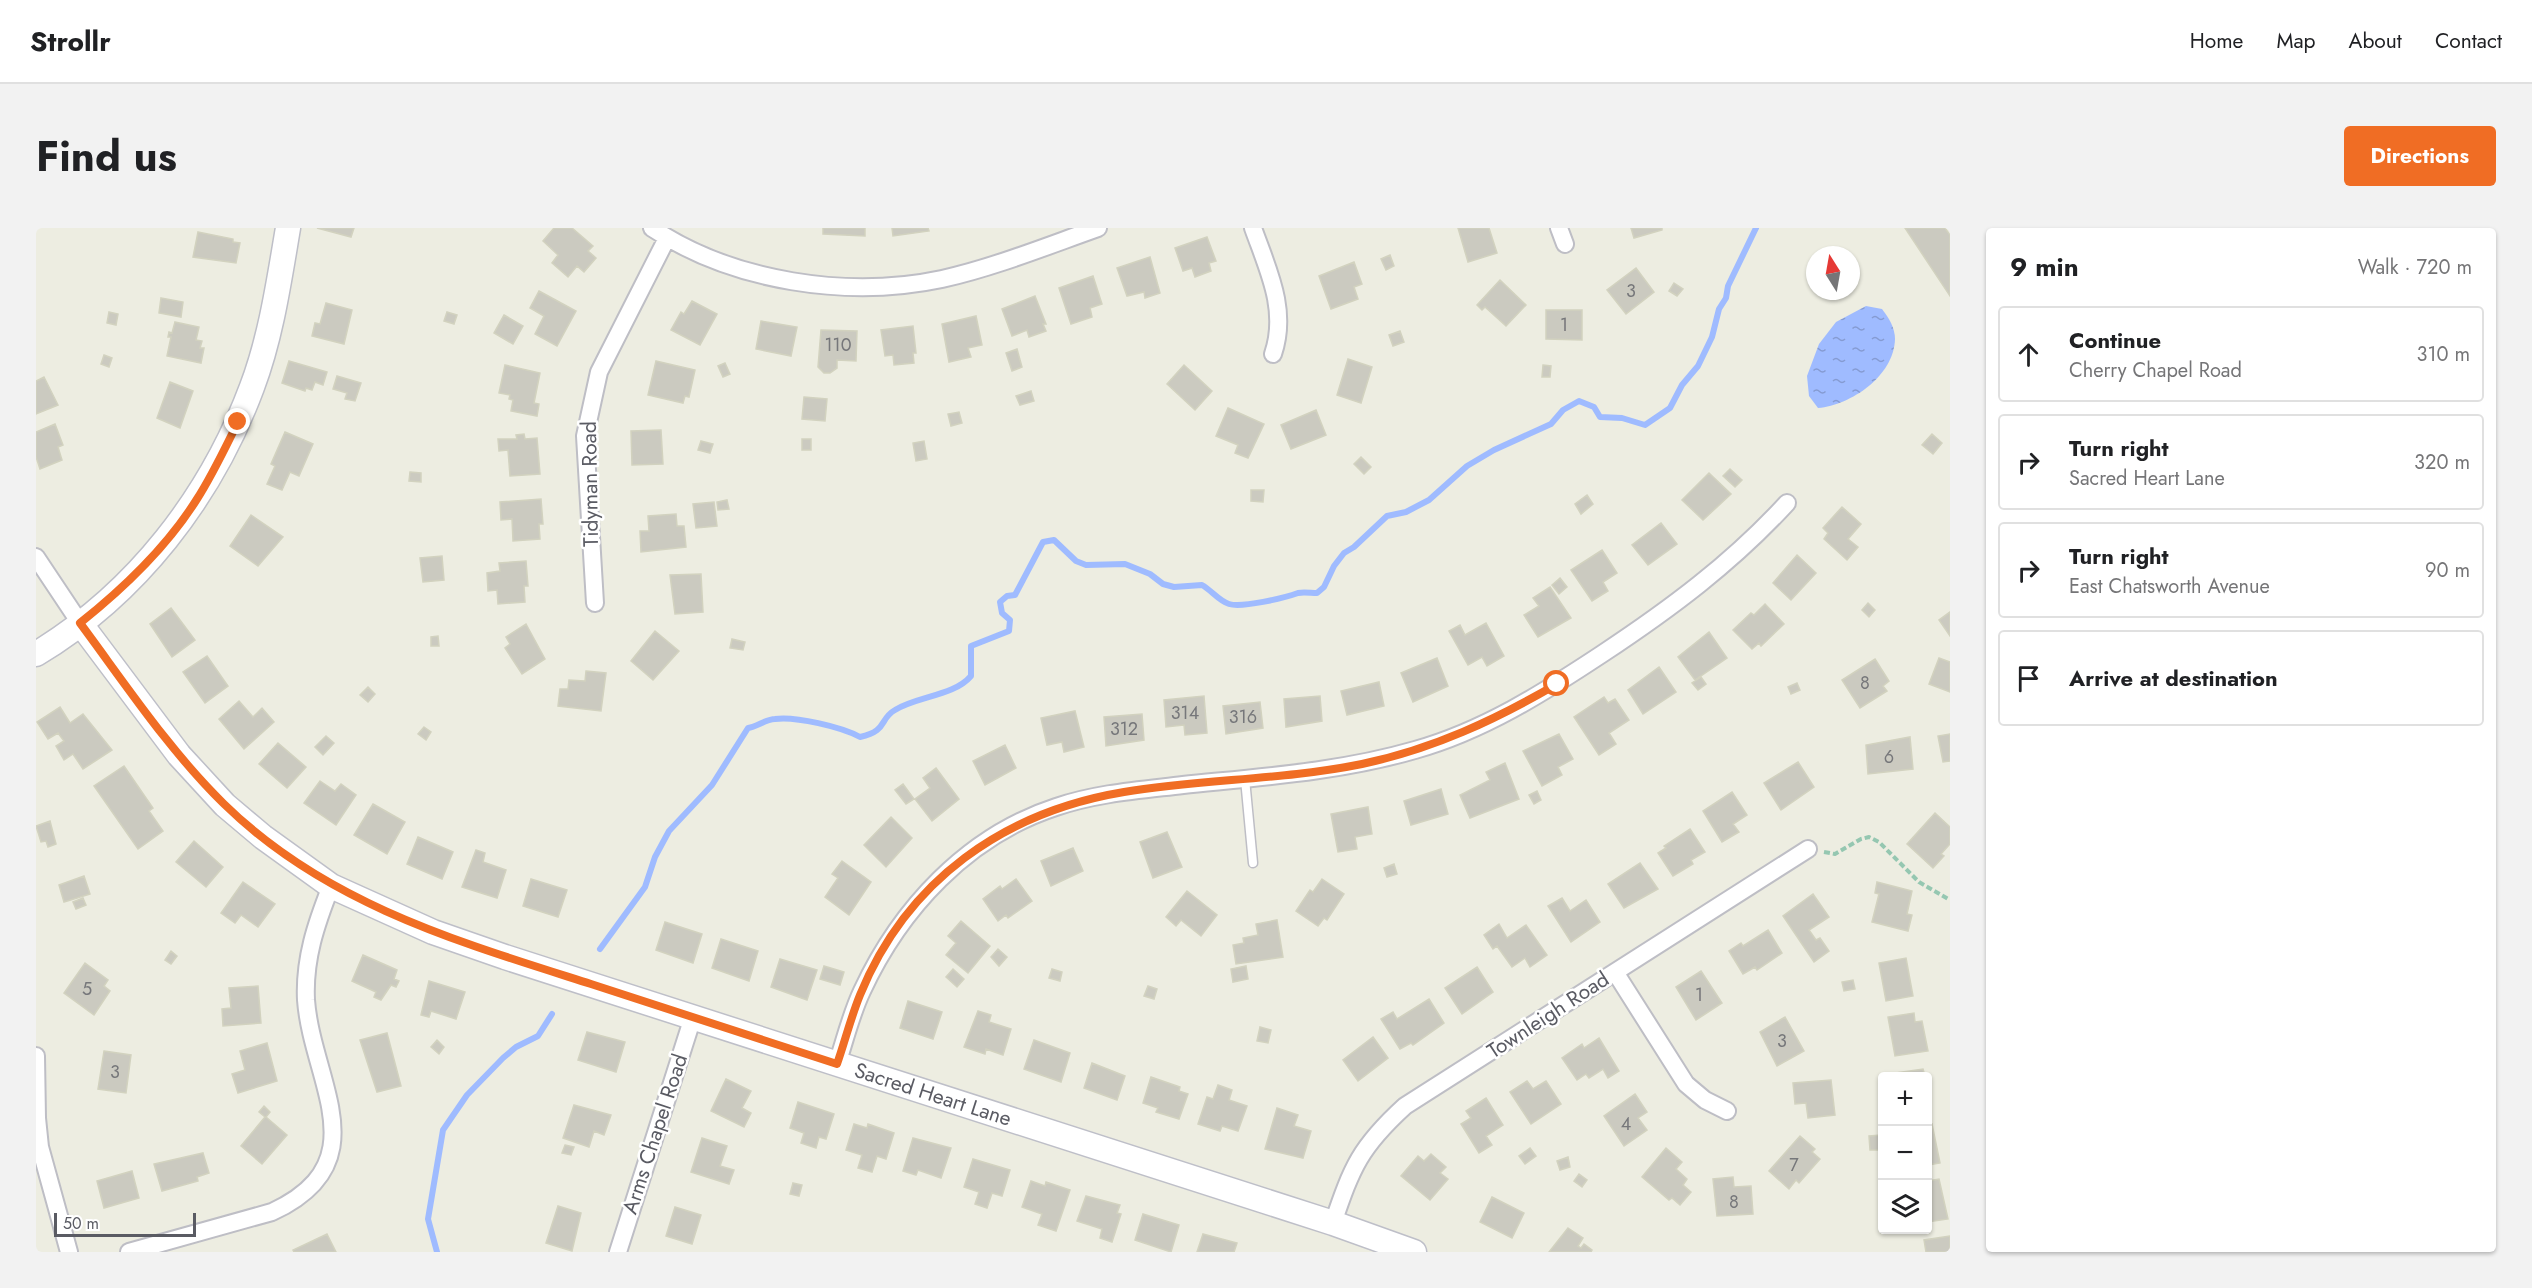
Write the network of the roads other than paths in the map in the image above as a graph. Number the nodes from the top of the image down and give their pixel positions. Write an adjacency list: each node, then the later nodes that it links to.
1 (288, 228): 12 (street)
2 (652, 228): 6 (street)
3 (1098, 228): 6 (street)
4 (1253, 228): 8 (street)
5 (1559, 228): 7 (street)
6 (667, 238): 11 (street, Tidyman Road)
7 (1565, 244)
8 (1273, 354)
9 (1787, 502): 14 (street)
10 (36, 557): 12 (street, Sacred Heart Lane)
11 (595, 603)
12 (80, 623): 13 (street); 17 (street, Sacred Heart Lane)
13 (36, 654)
14 (1245, 778): 16 (lane); 21 (street)
15 (1808, 849): 18 (street, Townleigh Road)
16 (1253, 863)
17 (331, 886): 19 (street, Sacred Heart Lane); 25 (street)
18 (1615, 972): 22 (street); 23 (street, Townleigh Road)
19 (693, 1017): 21 (street, Sacred Heart Lane); 26 (street, Arms Chapel Road)
20 (36, 1056): 24 (street)
21 (837, 1064): 23 (street, Sacred Heart Lane)
22 (1727, 1111)
23 (1334, 1223): 27 (street, Sacred Heart Lane)
24 (69, 1252)
25 (129, 1252)
26 (618, 1252)
27 (1414, 1252)

